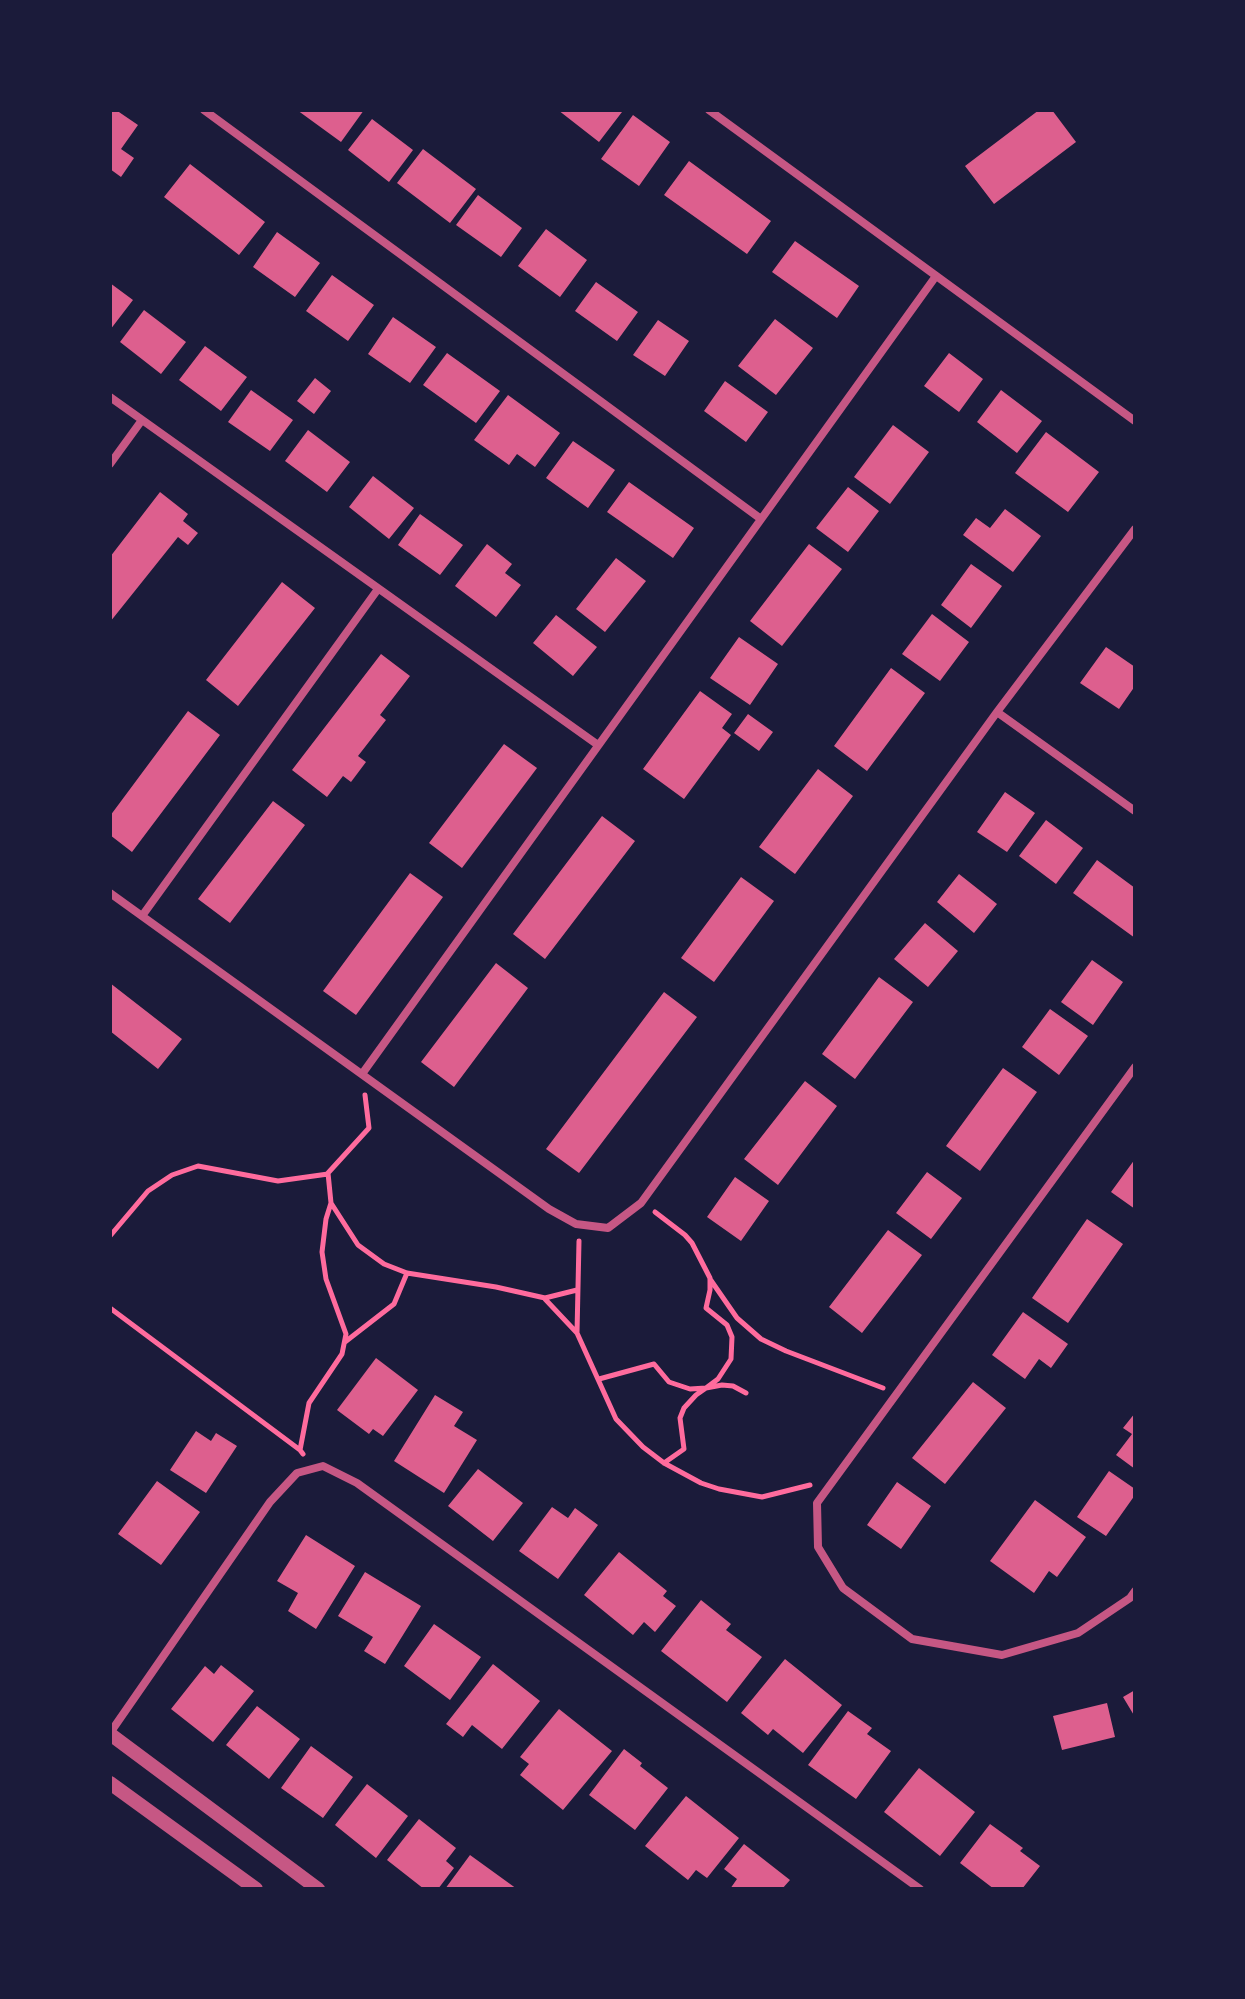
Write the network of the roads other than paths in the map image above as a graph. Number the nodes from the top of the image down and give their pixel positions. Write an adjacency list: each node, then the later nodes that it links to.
1 (204, 110): 8 (street)
2 (709, 110): 3 (street)
3 (936, 276): 6 (street); 8 (street)
4 (110, 397): 5 (street)
5 (142, 420): 7 (street); 10 (street)
6 (1135, 421)
7 (110, 464)
8 (761, 519): 12 (street)
9 (1135, 529): 11 (street)
10 (378, 589): 12 (street); 15 (street)
11 (997, 712): 13 (street); 17 (street)
12 (598, 745): 17 (street)
13 (1135, 811)
14 (110, 893): 15 (street)
15 (142, 916): 17 (street)
16 (1135, 1067): 18 (street)
17 (362, 1074)
18 (1135, 1591)
19 (110, 1734): 22 (street); 23 (street)
20 (110, 1783): 21 (street)
21 (256, 1889)
22 (318, 1889)
23 (920, 1889)

